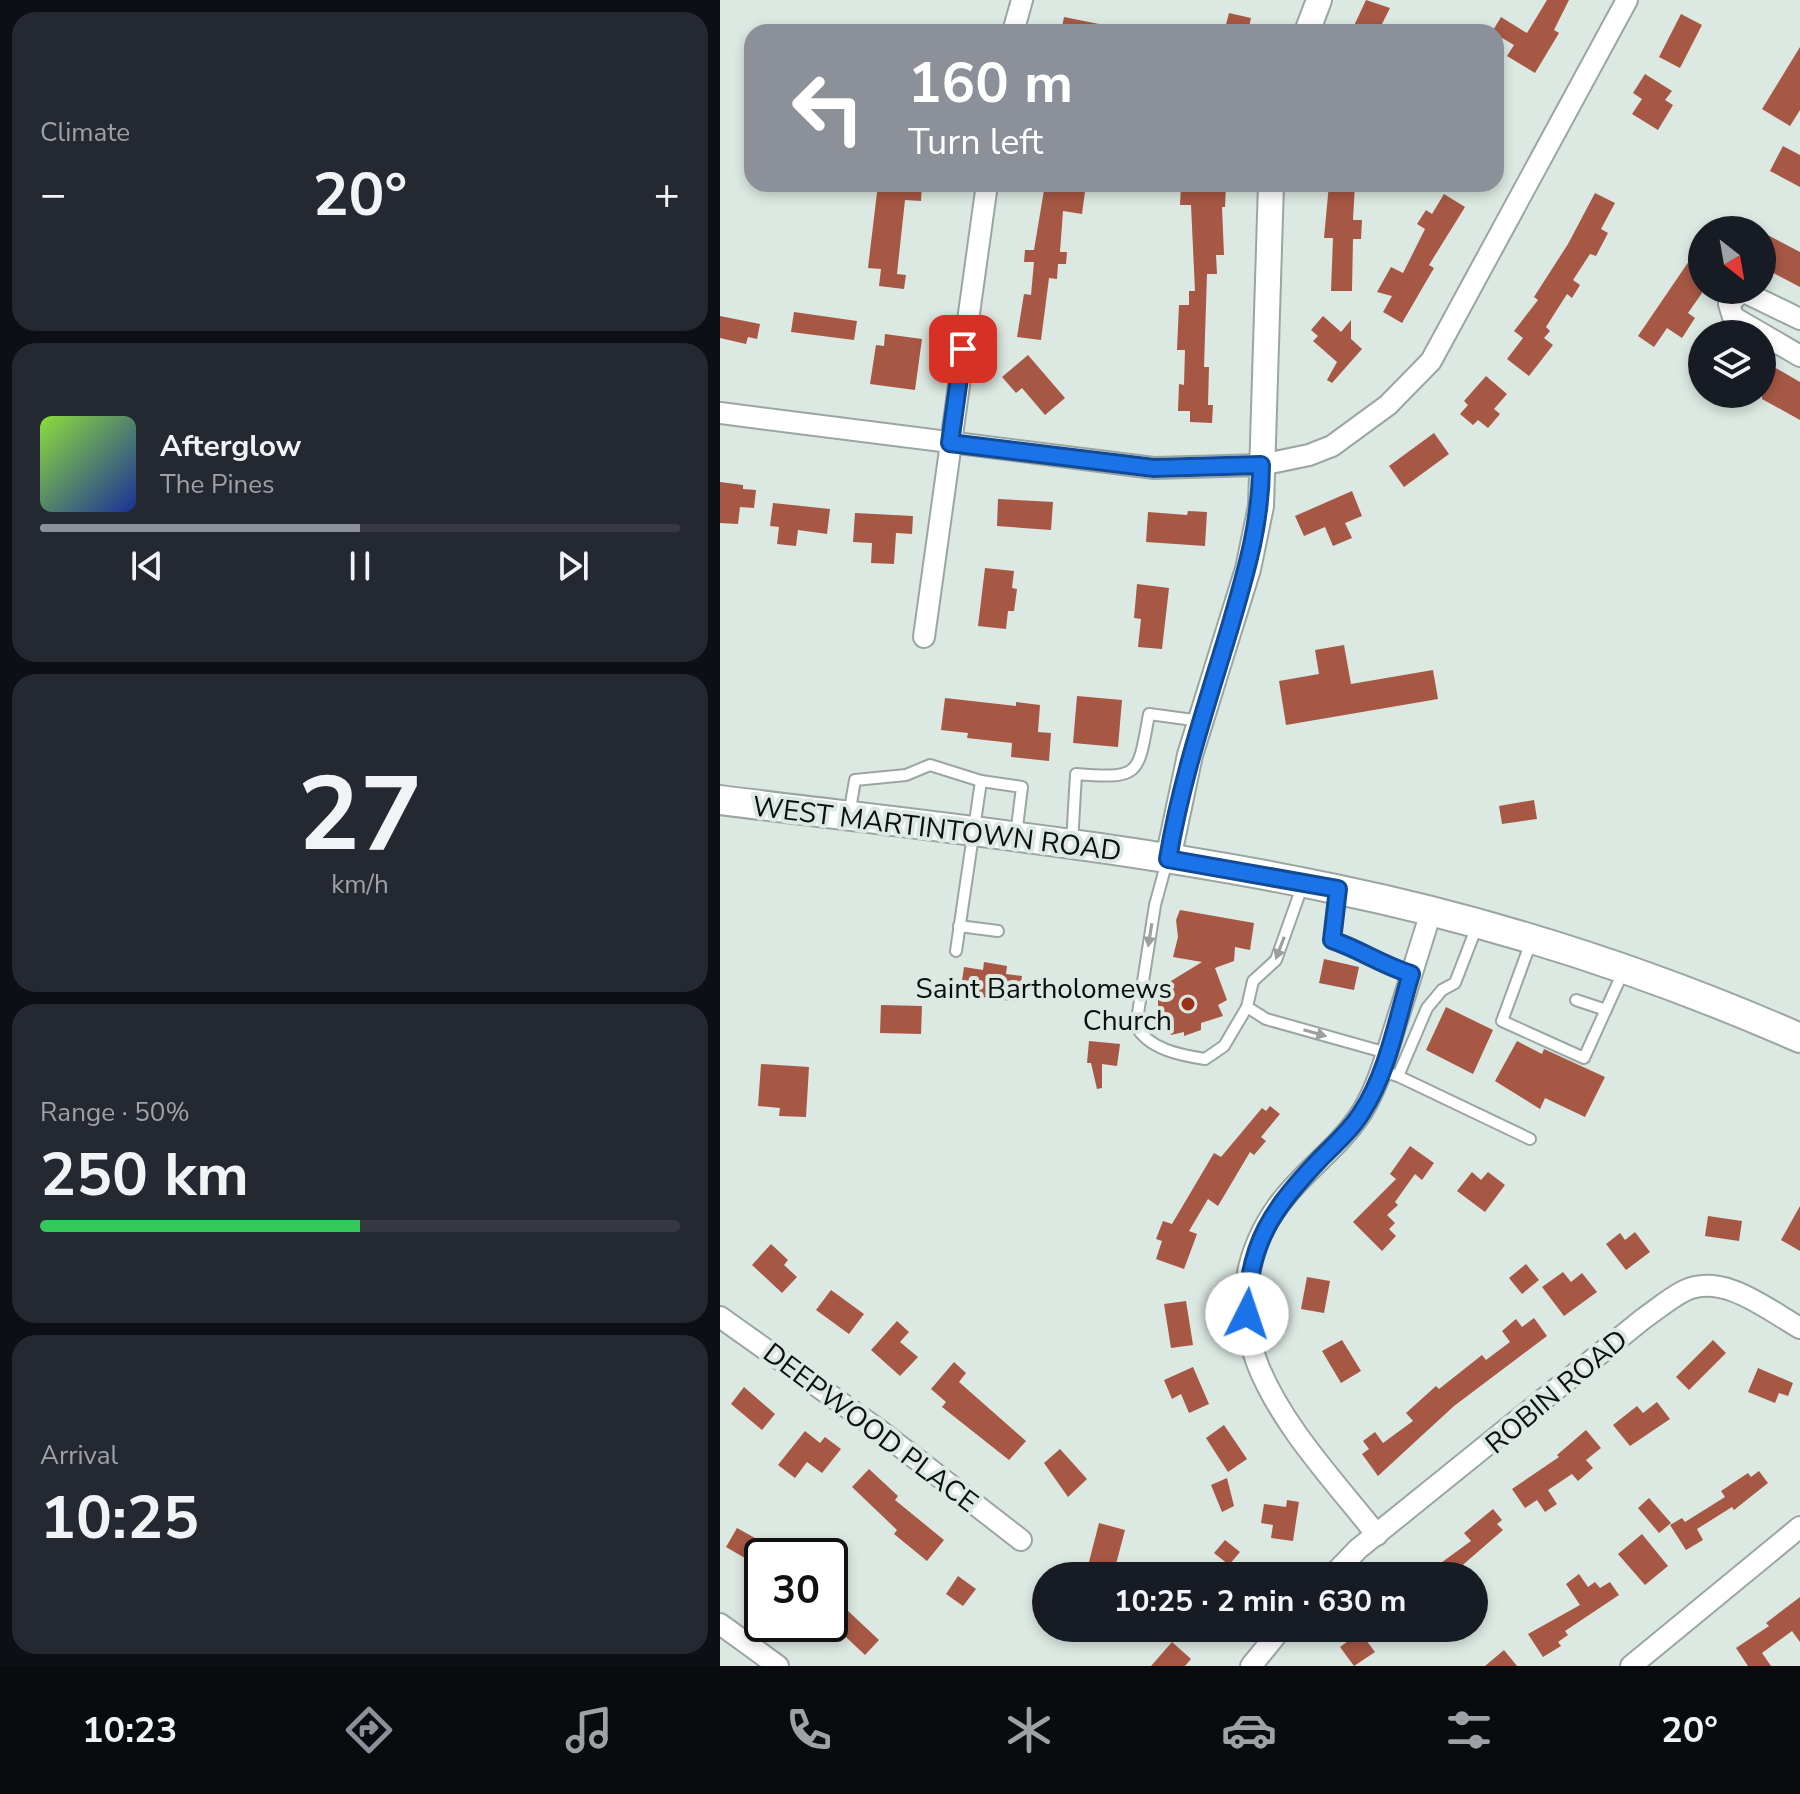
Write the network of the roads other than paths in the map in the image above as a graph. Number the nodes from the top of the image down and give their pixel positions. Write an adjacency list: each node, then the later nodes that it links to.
1 (1022, 0): 4 (street)
2 (1319, 0): 5 (street)
3 (1627, 0): 12 (street)
4 (1015, 24)
5 (1310, 24)
6 (986, 192): 11 (street)
7 (1271, 192): 12 (street)
8 (1800, 319): 9 (street)
9 (1800, 356)
10 (720, 413): 11 (street)
11 (950, 443): 12 (street); 13 (street)
12 (1261, 465): 14 (street)
13 (924, 637)
14 (1201, 721): 20 (lane); 21 (street)
15 (981, 781): 17 (lane); 18 (lane); 19 (lane)
16 (720, 800): 17 (main road, WEST MARTINTOWN ROAD)
17 (849, 816): 18 (main road, WEST MARTINTOWN ROAD)
18 (973, 832): 19 (main road, WEST MARTINTOWN ROAD); 26 (lane)
19 (1016, 838): 20 (main road, WEST MARTINTOWN ROAD)
20 (1072, 845): 21 (main road, WEST MARTINTOWN ROAD)
21 (1168, 859): 22 (main road, WEST MARTINTOWN ROAD); 33 (lane, one-way to 33)
22 (1303, 882): 23 (main road, WEST MARTINTOWN ROAD); 33 (lane, one-way to 33)
23 (1338, 889): 24 (main road, WEST MARTINTOWN ROAD); 31 (lane)
24 (1431, 912): 25 (main road, WEST MARTINTOWN ROAD); 31 (street)
25 (1478, 925): 28 (main road, WEST MARTINTOWN ROAD); 36 (lane)
26 (959, 926): 27 (lane); 29 (lane)
27 (998, 931)
28 (1531, 941): 30 (main road, WEST MARTINTOWN ROAD); 34 (lane)
29 (956, 951)
30 (1624, 970): 34 (lane); 35 (main road, WEST MARTINTOWN ROAD)
31 (1411, 974): 36 (street)
32 (1576, 1000): 34 (lane)
33 (1247, 1007): 36 (lane, one-way to 36)
34 (1606, 1010)
35 (1800, 1038)
36 (1389, 1067): 37 (lane); 41 (street)
37 (1530, 1139)
38 (720, 1317): 42 (street, DEEPWOOD PLACE)
39 (1800, 1328): 41 (street, ROBIN ROAD)
40 (1800, 1527): 48 (street)
41 (1377, 1535): 43 (street, ROBIN ROAD)
42 (1021, 1540)
43 (1347, 1562)
44 (720, 1624): 46 (street)
45 (1271, 1642): 47 (street)
46 (778, 1666)
47 (1251, 1666)
48 (1631, 1666)

